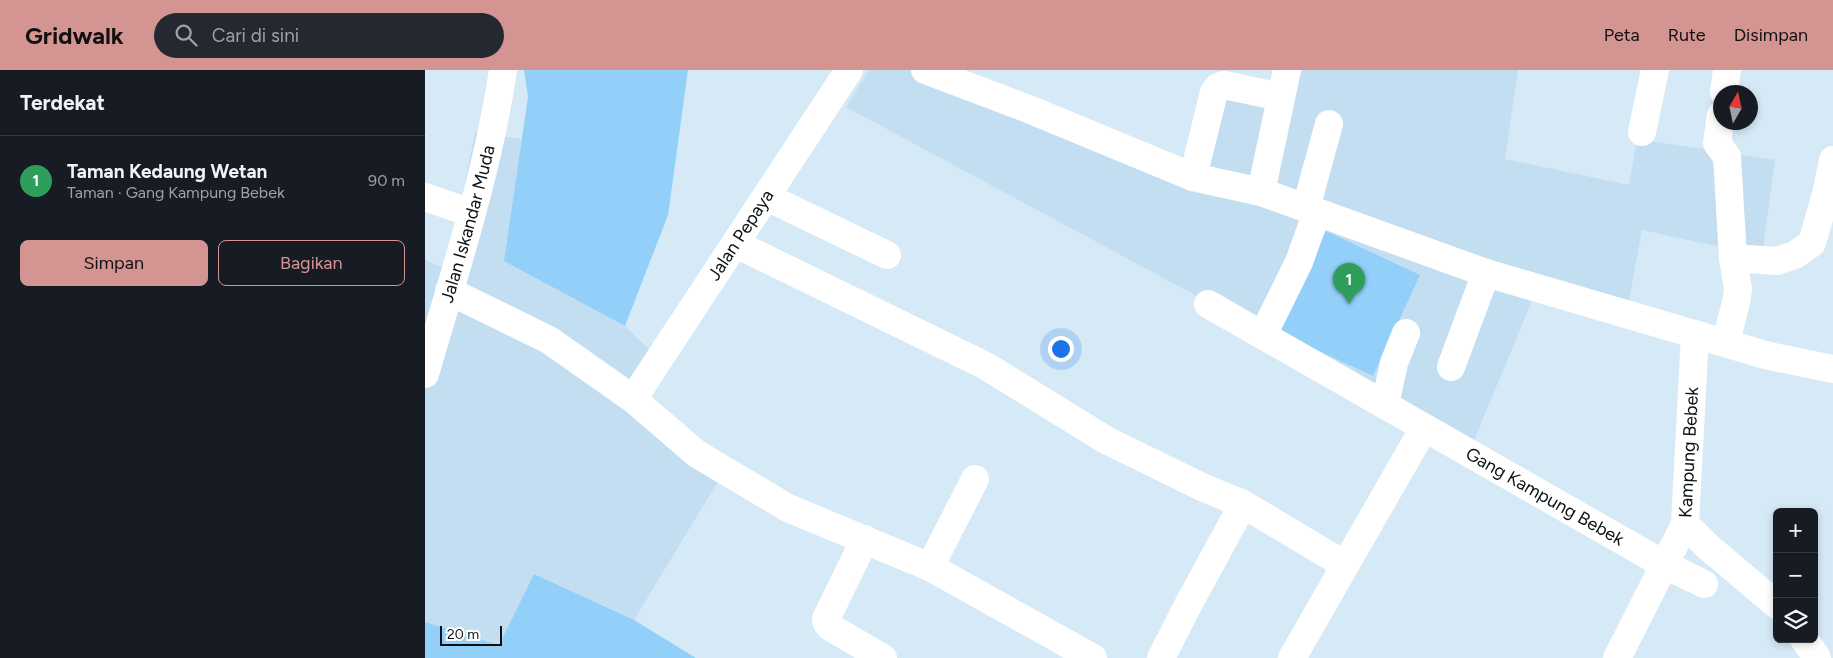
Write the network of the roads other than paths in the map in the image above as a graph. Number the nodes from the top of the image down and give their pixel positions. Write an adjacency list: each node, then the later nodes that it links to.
1 (503, 70): 19 (street, Jalan Iskandar Muda)
2 (849, 70): 17 (street, Jalan Pepaya)
3 (925, 70): 13 (street)
4 (1287, 70): 8 (street)
5 (1655, 70): 11 (street)
6 (1727, 70): 7 (street)
7 (1724, 85)
8 (1281, 97): 13 (street); 14 (street)
9 (1329, 124): 18 (street)
10 (1719, 130): 22 (street)
11 (1642, 132)
12 (1833, 160): 15 (street)
13 (1193, 177): 14 (street)
14 (1261, 192): 18 (street)
15 (1830, 195): 22 (street)
16 (425, 197): 19 (street)
17 (767, 197): 20 (street, Jalan Pepaya); 21 (street)
18 (1311, 210): 23 (street); 28 (street)
19 (471, 213): 24 (street, Jalan Iskandar Muda)
20 (736, 244): 33 (street, Jalan Pepaya); 37 (street)
21 (887, 255)
22 (1733, 258): 29 (street)
23 (1486, 274): 27 (street); 30 (street)
24 (449, 291): 32 (street, Jalan Iskandar Muda); 33 (street)
25 (1209, 304): 28 (street, Gang Kampung Bebek)
26 (1406, 333): 34 (street)
27 (1695, 334): 29 (street); 38 (street, Kampung Bebek)
28 (1263, 335): 34 (street, Gang Kampung Bebek)
29 (1726, 342): 31 (street)
30 (1451, 367)
31 (1833, 370)
32 (425, 374)
33 (633, 399): 39 (street)
34 (1385, 405): 35 (street, Gang Kampung Bebek)
35 (1424, 428): 40 (street); 41 (street, Gang Kampung Bebek)
36 (975, 479): 42 (street)
37 (1243, 504): 40 (street); 48 (street)
38 (1685, 524): 41 (street, Kampung Bebek); 44 (street)
39 (865, 539): 42 (street); 46 (street)
40 (1345, 565): 49 (street)
41 (1665, 565): 43 (street, Gang Kampung Bebek); 50 (street, Kampung Bebek)
42 (931, 567): 47 (street)
43 (1704, 584)
44 (1773, 602)
45 (1807, 643): 51 (street)
46 (883, 658)
47 (1093, 658)
48 (1161, 658)
49 (1292, 658)
50 (1617, 658)
51 (1817, 658)

